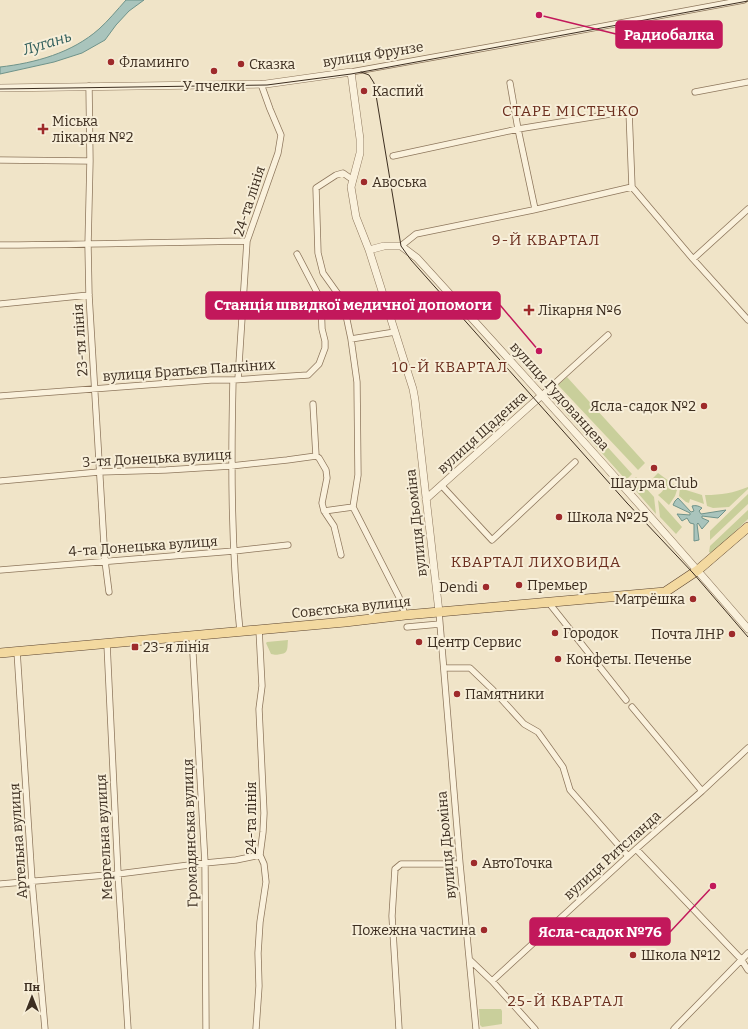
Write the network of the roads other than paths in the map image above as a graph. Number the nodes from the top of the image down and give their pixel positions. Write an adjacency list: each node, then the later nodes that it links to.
1 (744, 0): 2 (street, вулиця Фрунзе)
2 (351, 72): 4 (street, вулиця Фрунзе); 13 (street, вулиця Дьоміна)
3 (748, 82): 8 (street)
4 (261, 84): 6 (street, вулиця Фрунзе); 17 (street, 24-та лінія)
5 (510, 84): 9 (street)
6 (89, 86): 7 (street, вулиця Фрунзе); 12 (street, 23-тя лінія)
7 (0, 88)
8 (695, 92)
9 (518, 129): 10 (street); 14 (street); 15 (street)
10 (393, 156)
11 (0, 160): 12 (street)
12 (90, 161): 19 (street, 23-тя лінія)
13 (353, 180): 21 (street, вулиця Дьоміна); 29 (street)
14 (632, 187): 15 (street); 23 (street)
15 (535, 209): 20 (street)
16 (748, 209): 23 (street)
17 (248, 241): 19 (street); 30 (street, 24-та лінія)
18 (0, 244): 19 (street)
19 (88, 245): 24 (street, 23-тя лінія)
20 (401, 246): 21 (street); 32 (street, вулиця Гудованцева)
21 (369, 250): 27 (street, вулиця Дьоміна)
22 (297, 254): 30 (street, вулиця Братьєв Палкіних)
23 (693, 259): 26 (street)
24 (89, 295): 25 (street); 31 (street, 23-тя лінія)
25 (0, 304)
26 (748, 320)
27 (395, 332): 29 (street); 41 (street, вулиця Дьоміна)
28 (608, 335): 32 (street, вулиця Щаденка)
29 (351, 339): 42 (street)
30 (235, 379): 31 (street, вулиця Братьєв Палкіних); 37 (street, 24-та лінія)
31 (95, 388): 33 (street, вулиця Братьєв Палкіних); 38 (street, 23-тя лінія)
32 (542, 395): 40 (street, вулиця Щаденка); 50 (street, вулиця Гудованцева)
33 (0, 396)
34 (313, 404): 35 (street)
35 (316, 456): 37 (street, 3-тя Донецька вулиця); 43 (street)
36 (575, 462): 40 (street)
37 (231, 466): 38 (street, 3-тя Донецька вулиця); 46 (street, 24-та лінія)
38 (99, 472): 39 (street, 3-тя Донецька вулиця); 48 (street, 23-тя лінія)
39 (0, 481)
40 (442, 486): 41 (street, вулиця Щаденка)
41 (426, 499): 53 (street, вулиця Дьоміна)
42 (354, 507): 43 (street); 54 (street)
43 (324, 511): 47 (street)
44 (748, 527): 50 (main road, Совєтська вулиця)
45 (288, 546): 46 (street, 4-та Донецька вулиця)
46 (234, 551): 48 (street, 4-та Донецька вулиця); 59 (street, 24-та лінія)
47 (341, 555)
48 (105, 561): 49 (street, 4-та Донецька вулиця); 51 (street, 23-тя лінія)
49 (0, 570)
50 (698, 570): 52 (main road, Совєтська вулиця); 57 (street, вулиця Гудованцева)
51 (109, 592)
52 (549, 603): 53 (main road, Совєтська вулиця); 65 (street)
53 (439, 612): 54 (main road, Совєтська вулиця); 55 (street, вулиця Дьоміна)
54 (405, 615): 58 (main road, Совєтська вулиця)
55 (440, 624): 56 (street); 64 (street, вулиця Дьоміна)
56 (407, 627)
57 (748, 629)
58 (259, 630): 59 (main road, Совєтська вулиця); 70 (street, 24-та лінія)
59 (240, 631): 60 (main road, Совєтська вулиця)
60 (192, 636): 61 (main road, Совєтська вулиця); 72 (street, Громадянська вулиця)
61 (107, 644): 62 (main road, Совєтська вулиця); 74 (street, Мергельна вулиця)
62 (17, 651): 63 (main road, Совєтська вулиця); 75 (street, Артельна вулиця)
63 (0, 653)
64 (444, 668): 71 (street); 73 (street, вулиця Дьоміна)
65 (626, 700)
66 (632, 707): 68 (street)
67 (748, 748): 68 (street, вулиця Ритсланда)
68 (702, 791): 69 (street, вулиця Ритсланда)
69 (636, 849): 71 (street, вулиця Ритсланда); 78 (street)
70 (260, 855): 72 (street); 85 (street, 24-та лінія)
71 (628, 856): 81 (street, вулиця Ритсланда)
72 (205, 863): 74 (street); 84 (street, Громадянська вулиця)
73 (460, 864): 79 (street, вулиця Дьоміна); 86 (street)
74 (118, 874): 75 (street); 83 (street, Мергельна вулиця)
75 (32, 881): 76 (street); 82 (street, Артельна вулиця)
76 (0, 884)
77 (748, 953): 78 (street)
78 (741, 959): 80 (street); 89 (street)
79 (470, 960): 81 (street); 87 (street, вулиця Дьоміна)
80 (748, 970)
81 (492, 981): 88 (street)
82 (45, 1029)
83 (128, 1029)
84 (206, 1029)
85 (256, 1029)
86 (399, 1029)
87 (476, 1029)
88 (535, 1029)
89 (674, 1029)

